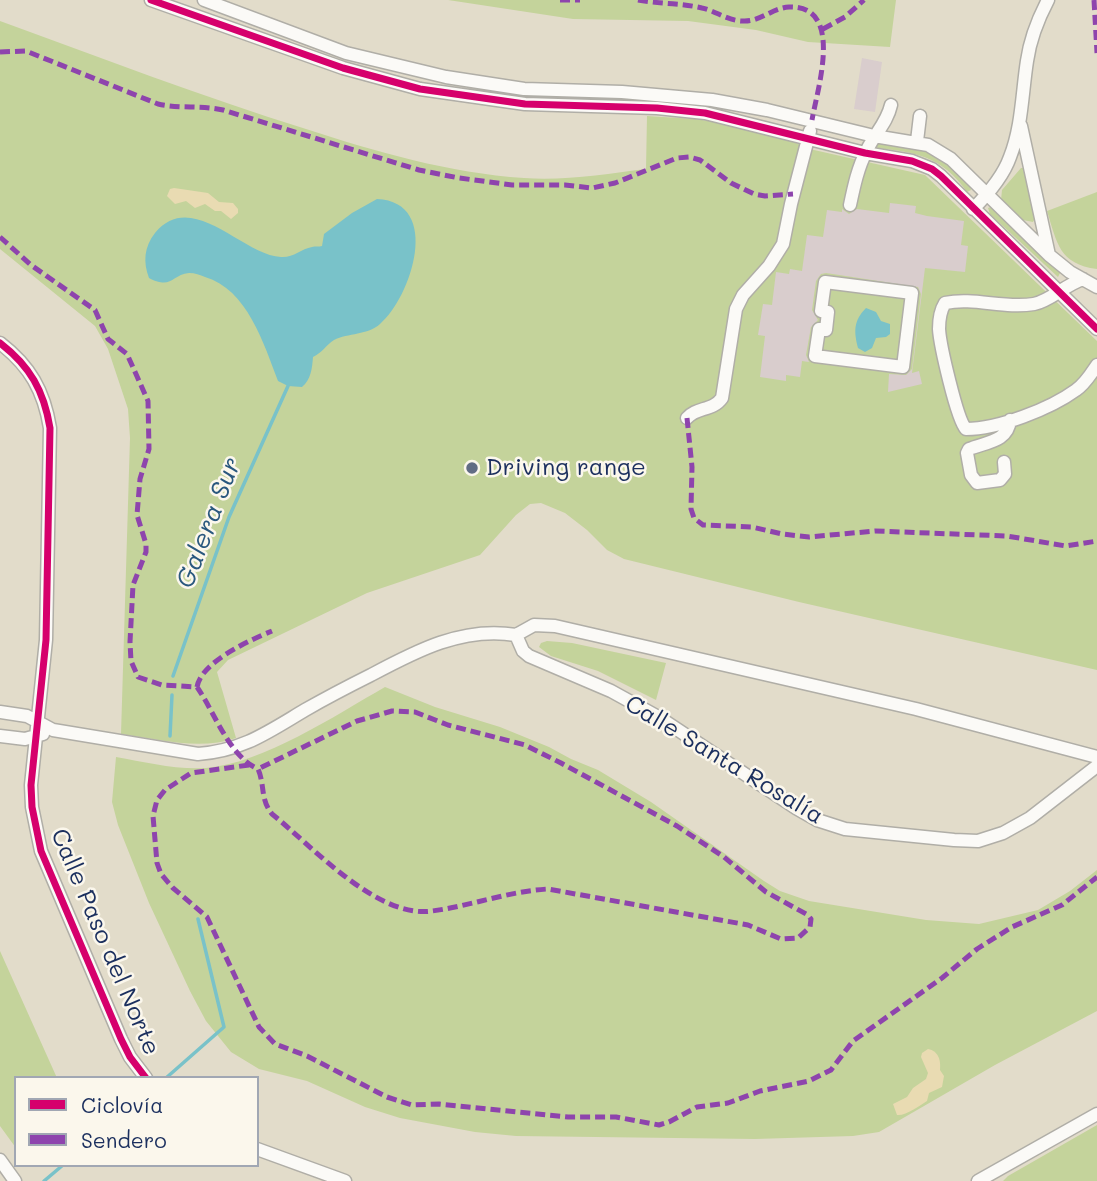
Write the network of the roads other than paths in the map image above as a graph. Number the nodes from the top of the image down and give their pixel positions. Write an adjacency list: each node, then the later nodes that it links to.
1 (151, 0): 9 (street)
2 (204, 0): 7 (street)
3 (1048, 0): 6 (street)
4 (891, 105): 8 (street)
5 (920, 116): 10 (street)
6 (1020, 117): 12 (street); 15 (street)
7 (812, 120): 8 (street); 9 (street)
8 (874, 136): 10 (street); 11 (street)
9 (808, 138): 11 (street); 23 (street)
10 (917, 141): 12 (street)
11 (865, 153): 13 (street); 14 (street)
12 (987, 195): 14 (street); 15 (street)
13 (850, 205)
14 (973, 209): 18 (street)
15 (1049, 256): 16 (street)
16 (1083, 279): 17 (street); 18 (street)
17 (1097, 288)
18 (1058, 290): 19 (street); 24 (street)
19 (1097, 329)
20 (0, 343): 28 (street, Calle Paso del Norte)
21 (1097, 365): 24 (street)
22 (903, 367): 22 (street)
23 (687, 418)
24 (1010, 420): 25 (street)
25 (1004, 463)
26 (516, 635): 28 (street); 30 (street); 31 (street, Calle Santa Rosalía)
27 (0, 712): 28 (street)
28 (37, 729): 29 (street); 32 (street, Calle Paso del Norte)
29 (0, 736)
30 (1097, 757)
31 (1097, 766)
32 (144, 1076)
33 (1097, 1114): 38 (street)
34 (259, 1150): 37 (street)
35 (0, 1160): 36 (street)
36 (15, 1181)
37 (345, 1181)
38 (978, 1181)

